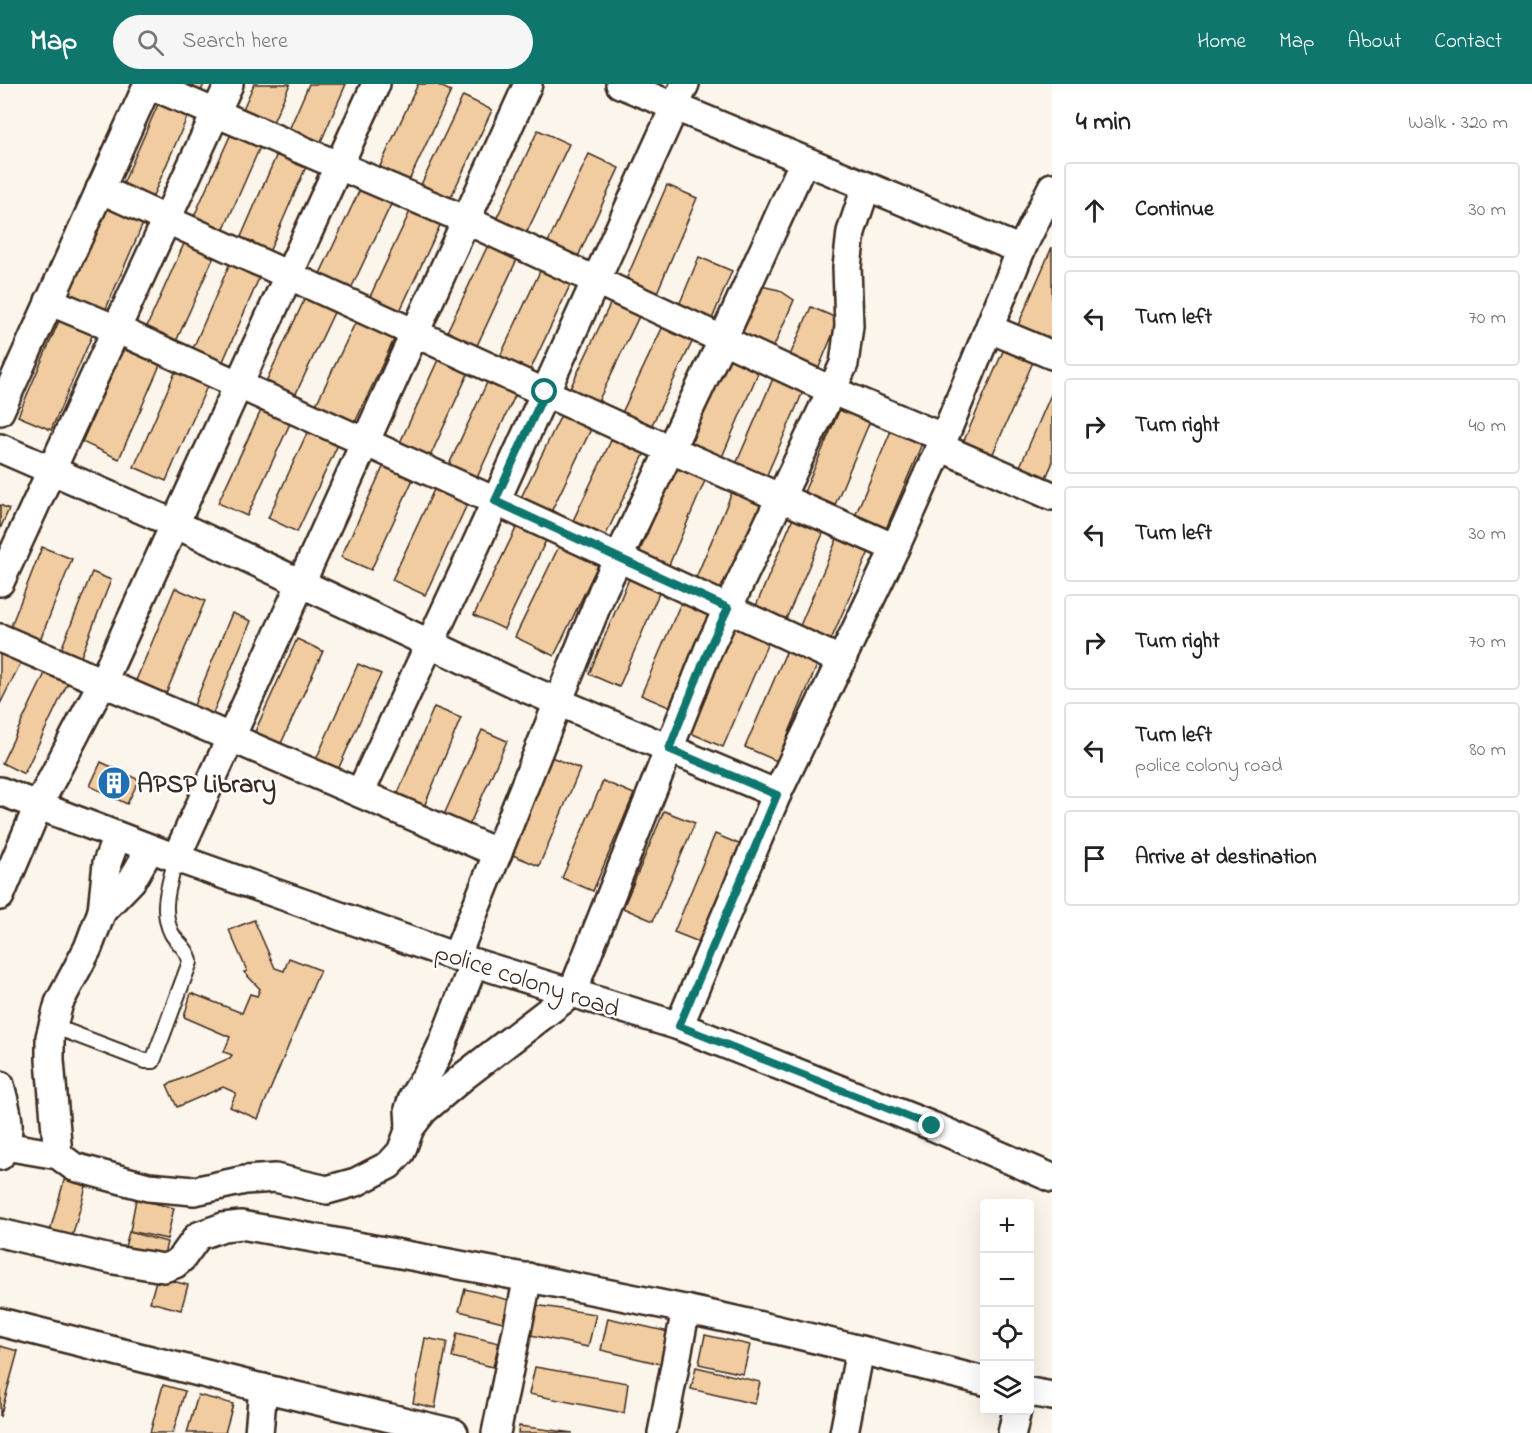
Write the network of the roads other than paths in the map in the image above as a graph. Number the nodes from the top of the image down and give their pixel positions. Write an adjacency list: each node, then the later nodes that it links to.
1 (148, 84): 7 (street); 12 (street)
2 (229, 84): 7 (street)
3 (375, 84): 9 (street)
4 (528, 84): 14 (street)
5 (620, 84): 6 (street)
6 (680, 95): 8 (street); 17 (street)
7 (216, 113): 9 (street); 13 (street)
8 (804, 161): 10 (street); 22 (street)
9 (339, 166): 14 (street); 16 (street)
10 (866, 187): 15 (street); 25 (street)
11 (1052, 187): 15 (street)
12 (100, 189): 13 (street); 18 (street)
13 (167, 219): 16 (street); 19 (street)
14 (466, 220): 17 (street); 21 (street)
15 (1021, 250): 20 (street)
16 (289, 275): 21 (street); 24 (street)
17 (596, 280): 22 (street); 26 (street)
18 (49, 301): 19 (street); 27 (street)
19 (116, 329): 24 (street); 32 (street)
20 (990, 329): 23 (street); 29 (street)
21 (414, 333): 26 (street); 28 (street)
22 (723, 339): 25 (street); 31 (street)
23 (1052, 355)
24 (238, 386): 28 (street); 36 (street)
25 (831, 390): 29 (street); 34 (street)
26 (545, 392): 31 (street); 35 (street)
27 (0, 411)
28 (364, 443): 35 (street); 40 (street)
29 (942, 443): 33 (street); 37 (street)
30 (0, 448): 32 (street)
31 (669, 448): 34 (street); 38 (street)
32 (51, 471): 36 (street); 39 (street)
33 (1052, 496)
34 (780, 497): 37 (street); 41 (street)
35 (495, 501): 38 (street); 43 (street)
36 (175, 524): 40 (street); 45 (street)
37 (895, 548): 44 (street)
38 (618, 558): 41 (street); 46 (street)
39 (0, 582)
40 (300, 582): 43 (street); 47 (street)
41 (728, 608): 44 (street); 48 (street)
42 (0, 638): 45 (street)
43 (430, 643): 46 (street); 50 (street)
44 (842, 661): 51 (street)
45 (103, 681): 47 (street); 52 (street)
46 (558, 702): 48 (street); 55 (street)
47 (230, 736): 50 (street); 56 (street)
48 (669, 749): 51 (street); 60 (street)
49 (0, 791): 52 (street, police colony road)
50 (360, 793): 55 (street)
51 (777, 795): 62 (street)
52 (39, 804): 53 (street, police colony road); 57 (street)
53 (117, 836): 54 (street, police colony road); 58 (street)
54 (150, 849): 56 (street, police colony road); 58 (street)
55 (498, 853): 59 (street)
56 (176, 858): 59 (street, police colony road); 61 (lane)
57 (0, 896)
58 (102, 911): 61 (street)
59 (465, 960): 60 (street, police colony road); 64 (street)
60 (572, 993): 62 (street, police colony road); 64 (street)
61 (53, 1026): 66 (street)
62 (679, 1026): 67 (street, police colony road)
63 (0, 1085): 65 (street)
64 (410, 1128): 66 (street)
65 (3, 1151): 66 (street)
66 (58, 1155)
67 (1052, 1178)
68 (0, 1233): 69 (street)
69 (528, 1277): 70 (street); 80 (street)
70 (686, 1309): 72 (street); 81 (street)
71 (0, 1322): 74 (street)
72 (860, 1350): 73 (street); 82 (street)
73 (980, 1381)
74 (263, 1388): 78 (street); 79 (street)
75 (1034, 1393): 76 (street)
76 (1052, 1396)
77 (1016, 1415): 83 (street)
78 (259, 1433)
79 (454, 1433)
80 (496, 1433)
81 (662, 1433)
82 (844, 1433)
83 (1012, 1433)

